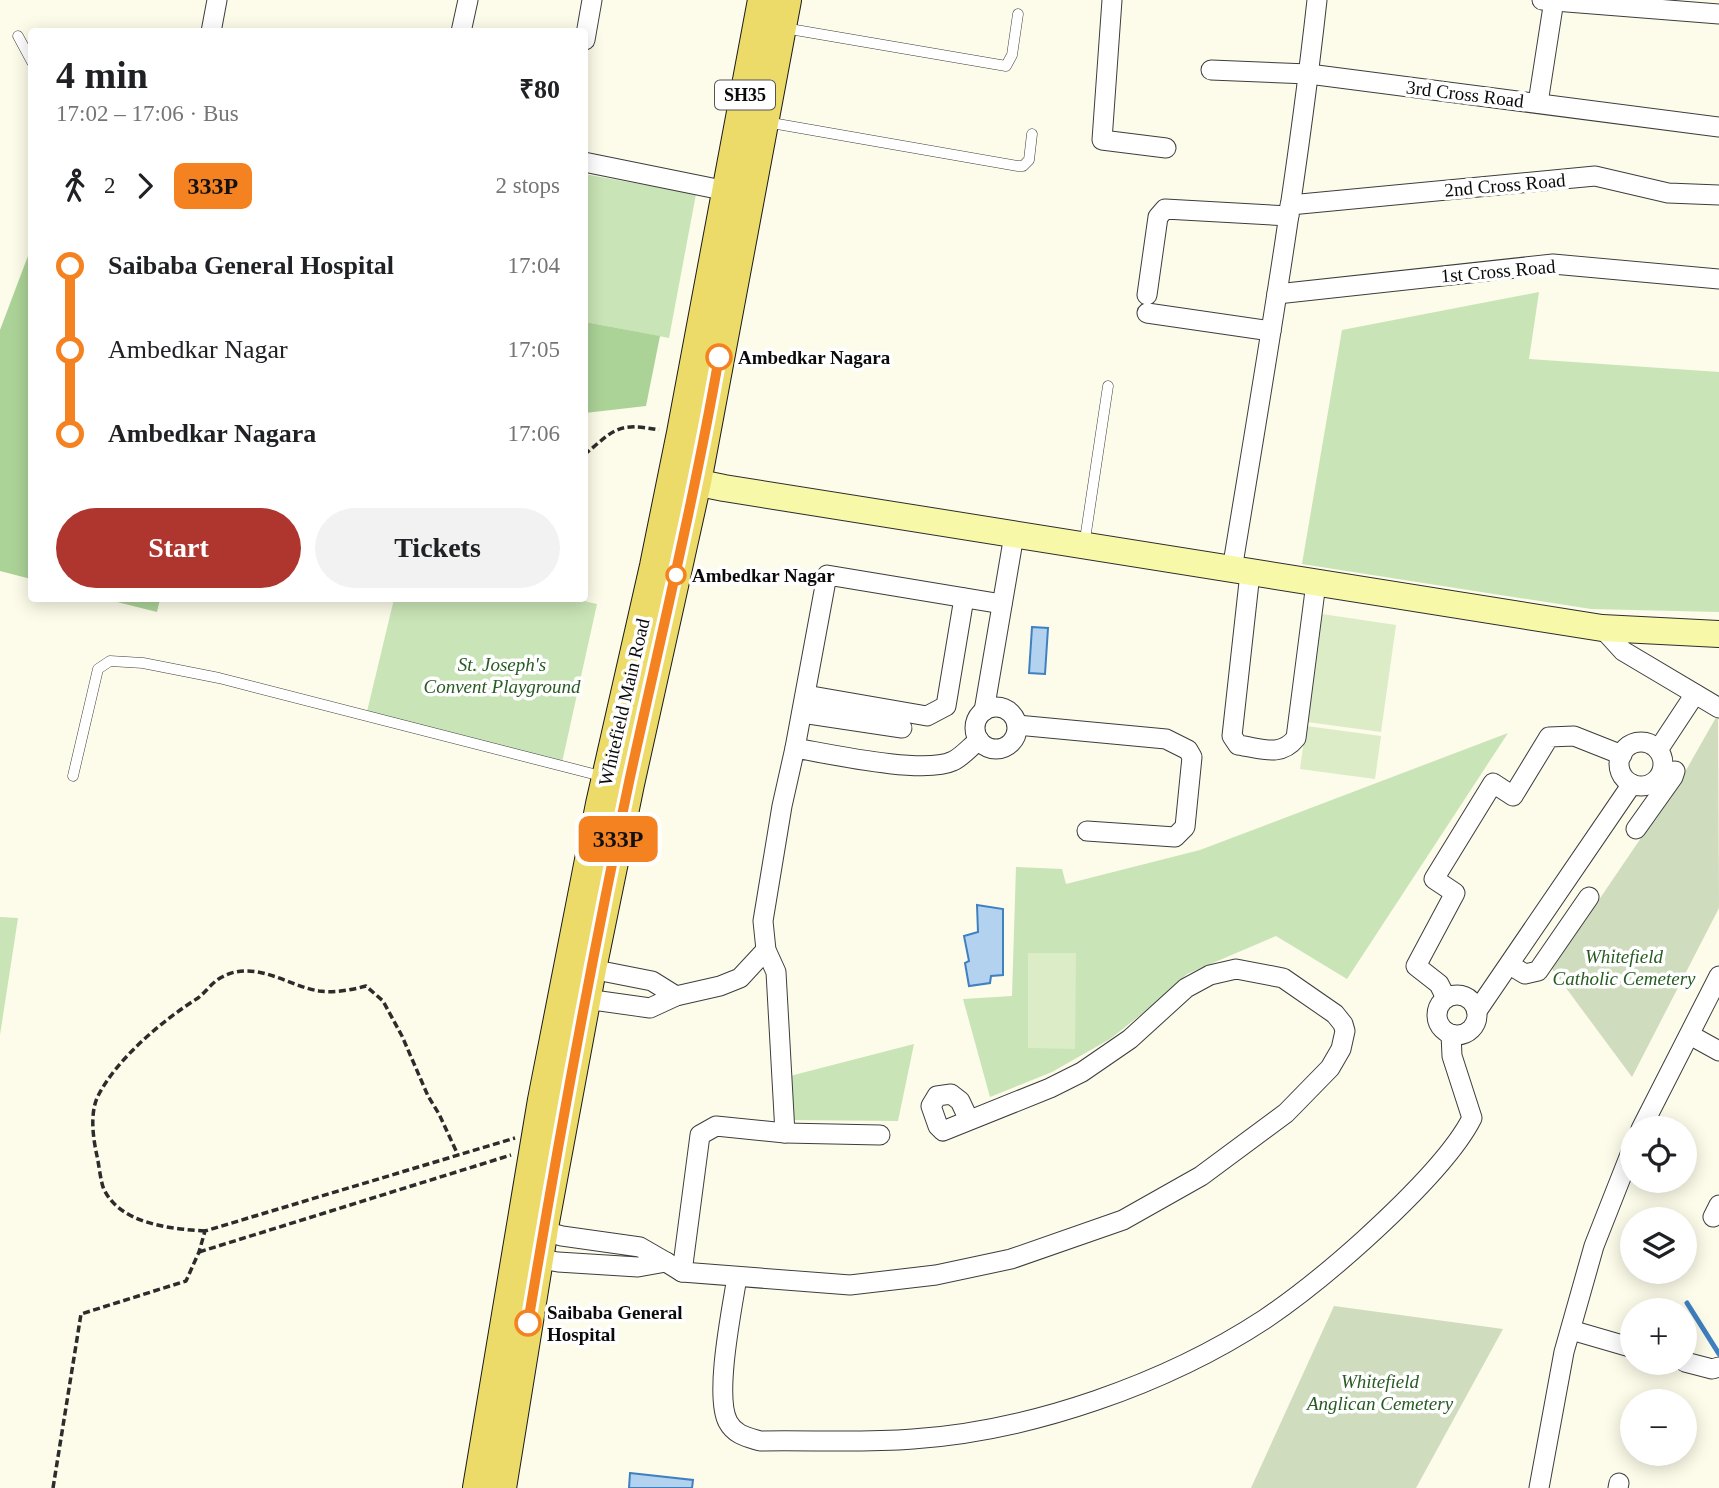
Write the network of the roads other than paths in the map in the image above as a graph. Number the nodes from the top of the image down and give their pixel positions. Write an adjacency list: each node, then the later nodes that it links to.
1 (217, 0): 11 (street)
2 (468, 0): 12 (street)
3 (592, 0): 13 (street)
4 (763, 0): 24 (main road, Whitefield Main Road / SH35)
5 (1112, 0): 22 (street)
6 (1317, 0): 17 (street)
7 (1550, 1): 10 (street); 18 (street)
8 (783, 13): 9 (lane); 19 (main road, Whitefield Main Road / SH35)
9 (1018, 14)
10 (1719, 14)
11 (212, 28)
12 (462, 28)
13 (587, 28)
14 (18, 36): 15 (lane)
15 (28, 55)
16 (1211, 70): 17 (street, 3rd Cross Road)
17 (1309, 74): 18 (street, 3rd Cross Road); 26 (street)
18 (1538, 103): 20 (street, 3rd Cross Road)
19 (762, 121): 21 (lane); 31 (main road, Whitefield Main Road / SH35)
20 (1719, 127)
21 (1032, 134)
22 (1166, 148)
23 (588, 163): 24 (street)
24 (727, 191): 31 (main road, Whitefield Main Road / SH35)
25 (1719, 195): 26 (street, 2nd Cross Road)
26 (1289, 211): 28 (street); 29 (street, 2nd Cross Road)
27 (1719, 278): 28 (street, 1st Cross Road)
28 (1277, 294): 29 (street)
29 (1271, 331): 34 (street)
30 (1108, 386): 33 (lane)
31 (685, 480): 32 (street); 51 (main road, Whitefield Main Road / SH35)
32 (1014, 535): 33 (street); 37 (street)
33 (1084, 546): 34 (street)
34 (1241, 571): 35 (street); 35 (street)
35 (1315, 583): 38 (street)
36 (964, 598): 37 (street); 41 (street); 41 (street)
37 (1002, 604): 43 (street)
38 (1602, 628): 39 (street); 40 (street)
39 (1719, 634)
40 (1695, 694): 42 (street); 47 (street)
41 (804, 704): 45 (street); 48 (street)
42 (1719, 708)
43 (984, 711): 44 (street); 46 (street)
44 (1017, 725): 46 (street); 54 (street)
45 (902, 728)
46 (979, 740): 48 (street)
47 (1660, 747): 49 (street); 52 (street); 53 (street)
48 (795, 748): 56 (street)
49 (1622, 755): 52 (street); 61 (street)
50 (73, 776): 51 (lane)
51 (618, 781): 58 (main road, Whitefield Main Road / SH35); 72 (main road, Whitefield Main Road / SH35)
52 (1632, 784): 57 (street)
53 (1636, 828)
54 (1087, 831)
55 (1589, 897): 57 (street)
56 (766, 950): 60 (street); 69 (street)
57 (1510, 965): 63 (street)
58 (591, 970): 60 (street); 62 (main road, Whitefield Main Road / SH35)
59 (1719, 976): 65 (street)
60 (676, 996): 62 (street)
61 (1446, 998): 63 (street); 64 (street)
62 (586, 999): 72 (main road, Whitefield Main Road / SH35)
63 (1477, 1011): 64 (street)
64 (1451, 1034): 74 (street)
65 (1689, 1035): 66 (street); 67 (street)
66 (1719, 1051)
67 (1648, 1116)
68 (969, 1120): 74 (street)
69 (785, 1133): 70 (street); 73 (street)
70 (880, 1135)
71 (1620, 1180): 75 (street)
72 (530, 1242): 73 (street); 73 (street); 79 (main road, Whitefield Main Road / SH35)
73 (674, 1267): 74 (street)
74 (737, 1277)
75 (1570, 1330): 76 (street); 80 (street)
76 (1620, 1344)
77 (1697, 1365): 78 (street)
78 (1719, 1367)
79 (500, 1487)
80 (1539, 1488)

